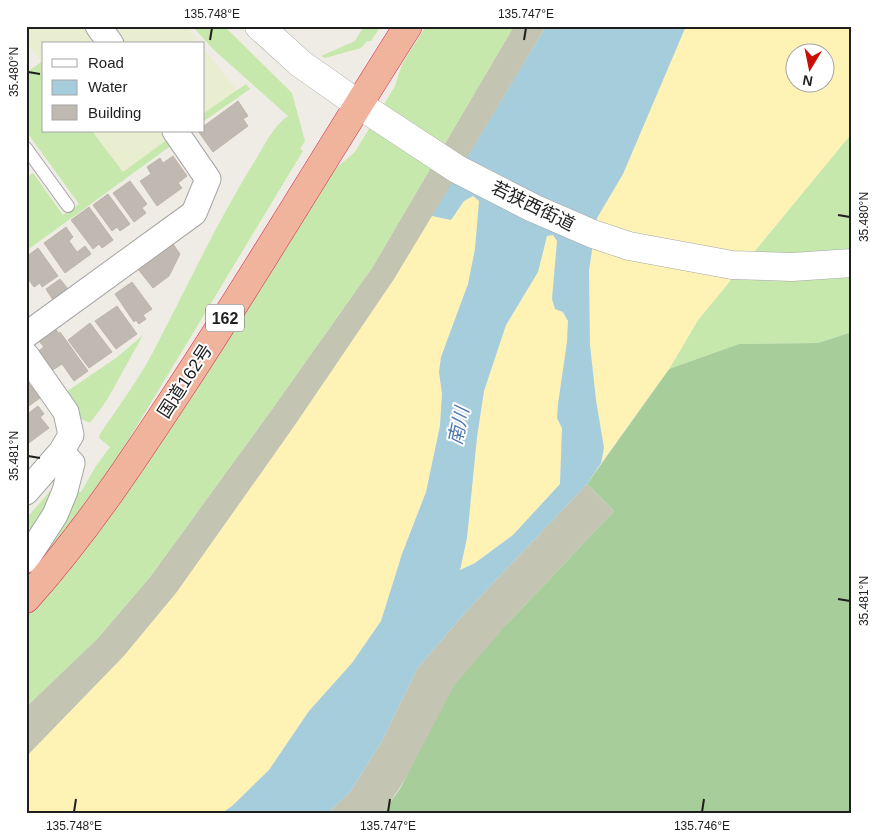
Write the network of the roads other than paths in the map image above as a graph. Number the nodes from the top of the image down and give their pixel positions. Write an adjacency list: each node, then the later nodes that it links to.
1 (98, 26): 4 (street)
2 (259, 26): 5 (street, 若狭西街道)
3 (408, 26): 5 (highway, 国道162号 / 162)
4 (110, 42)
5 (367, 110): 9 (street, 若狭西街道); 15 (highway, 国道162号 / 162)
6 (176, 132): 10 (street)
7 (26, 148): 8 (lane)
8 (68, 206)
9 (852, 263)
10 (26, 335)
11 (26, 355): 12 (street)
12 (61, 452): 13 (street); 14 (street)
13 (26, 492)
14 (26, 560)
15 (26, 599)

